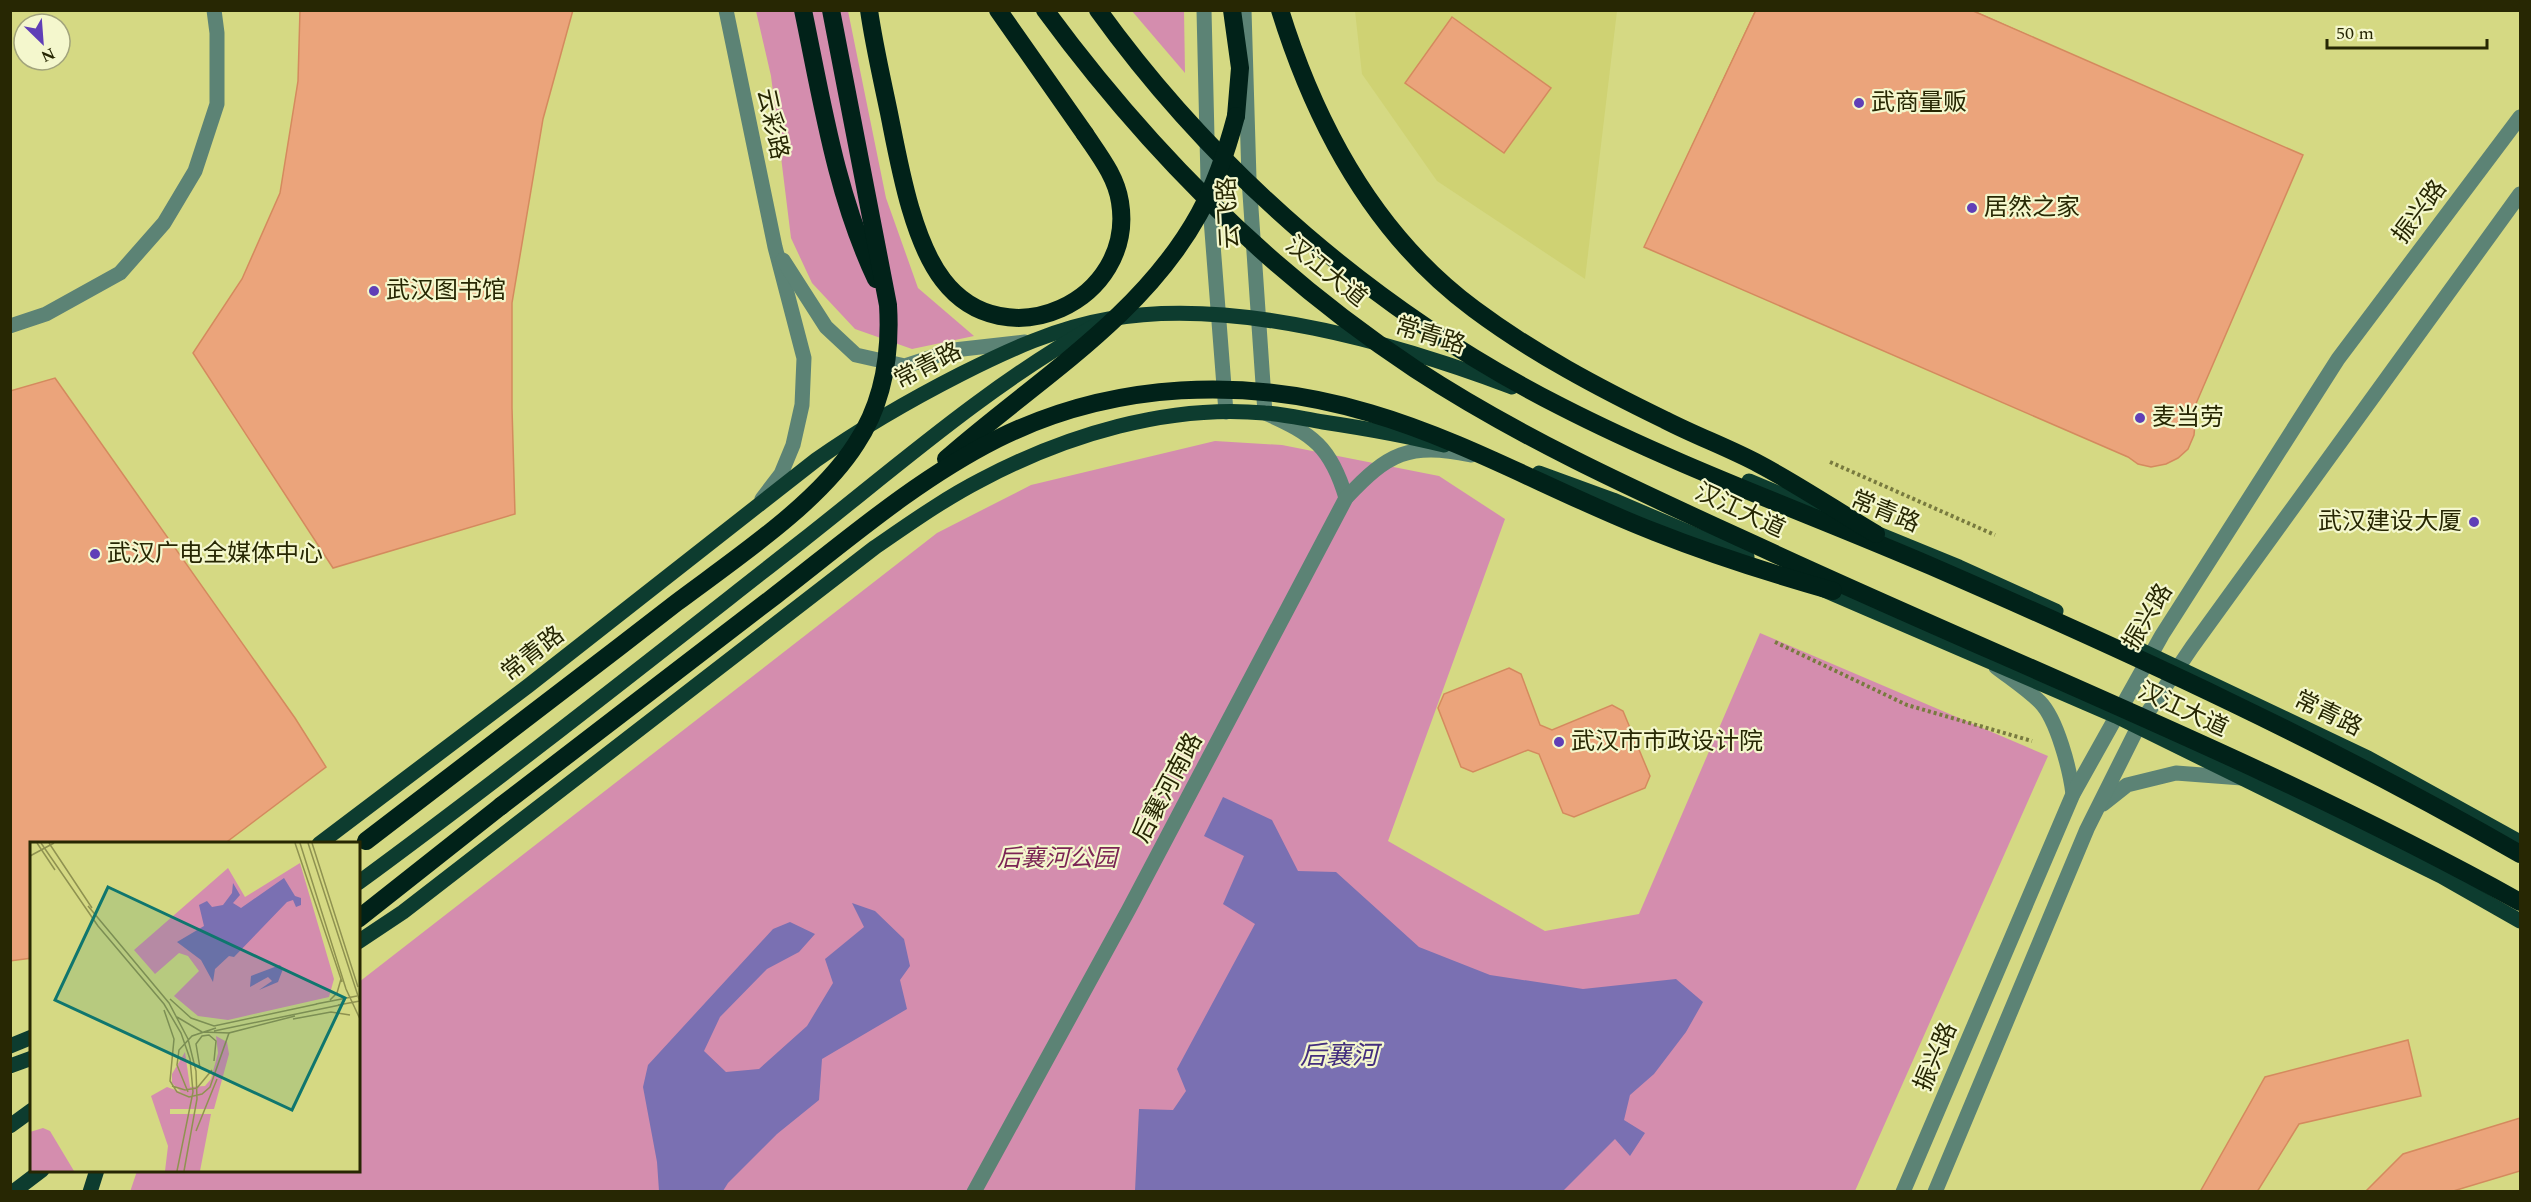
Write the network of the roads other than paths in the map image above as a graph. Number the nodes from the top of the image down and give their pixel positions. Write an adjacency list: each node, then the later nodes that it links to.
1 (214, 10): 20 (street)
2 (726, 10): 15 (street, 云彩路)
3 (803, 10): 16 (highway, bridge)
4 (831, 10): 16 (highway, bridge)
5 (869, 10): 6 (highway, bridge)
6 (998, 10)
7 (1045, 10): 29 (highway, 汉江大道, bridge)
8 (1098, 10): 28 (highway, 汉江大道, bridge)
9 (1204, 10): 17 (street, 云飞路)
10 (1232, 10): 25 (highway, bridge)
11 (1244, 10): 18 (street, 云飞路)
12 (1280, 10): 28 (highway, bridge)
13 (2520, 117): 30 (street, 振兴路)
14 (2520, 194): 32 (street)
15 (775, 248): 21 (street); 27 (street, 云彩路)
16 (888, 305): 40 (highway, bridge)
17 (1219, 314): 18 (main road, 常青路); 19 (main road, 常青路); 22 (street, 云飞路)
18 (1257, 318): 23 (street, 云飞路); 30 (main road, 常青路)
19 (1109, 319): 21 (main road, 常青路); 42 (main road)
20 (10, 326)
21 (1025, 342): 27 (main road, 常青路)
22 (1226, 412): 23 (main road); 46 (main road)
23 (1265, 413): 24 (main road); 26 (street)
24 (1512, 464): 26 (street, 后襄河南路); 31 (main road)
25 (906, 495): 29 (highway, bridge); 44 (highway, bridge)
26 (1346, 498): 57 (street, 后襄河南路)
27 (755, 508): 38 (main road, 常青路)
28 (1926, 564): 41 (highway, 汉江大道, bridge)
29 (1887, 606): 43 (highway, 汉江大道, bridge)
30 (2151, 655): 32 (main road, 常青路); 33 (street, 振兴路)
31 (1987, 660): 33 (main road); 36 (street)
32 (2178, 667): 34 (street); 39 (main road, 常青路)
33 (2116, 716): 34 (main road); 36 (street, 振兴路)
34 (2138, 727): 35 (main road); 37 (street)
35 (2246, 778): 37 (street); 45 (main road)
36 (2073, 794): 58 (street, 振兴路)
37 (2087, 829): 59 (street)
38 (320, 842)
39 (2520, 842)
40 (362, 844)
41 (2520, 854)
42 (360, 882)
43 (2520, 902)
44 (360, 917)
45 (2520, 921)
46 (360, 941)
47 (30, 1038): 48 (main road)
48 (10, 1046)
49 (30, 1059): 50 (main road)
50 (10, 1066)
51 (30, 1112): 52 (main road)
52 (12, 1125)
53 (39, 1172): 55 (main road)
54 (96, 1172): 56 (main road)
55 (13, 1191)
56 (90, 1191)
57 (975, 1191)
58 (1903, 1191)
59 (1935, 1191)

